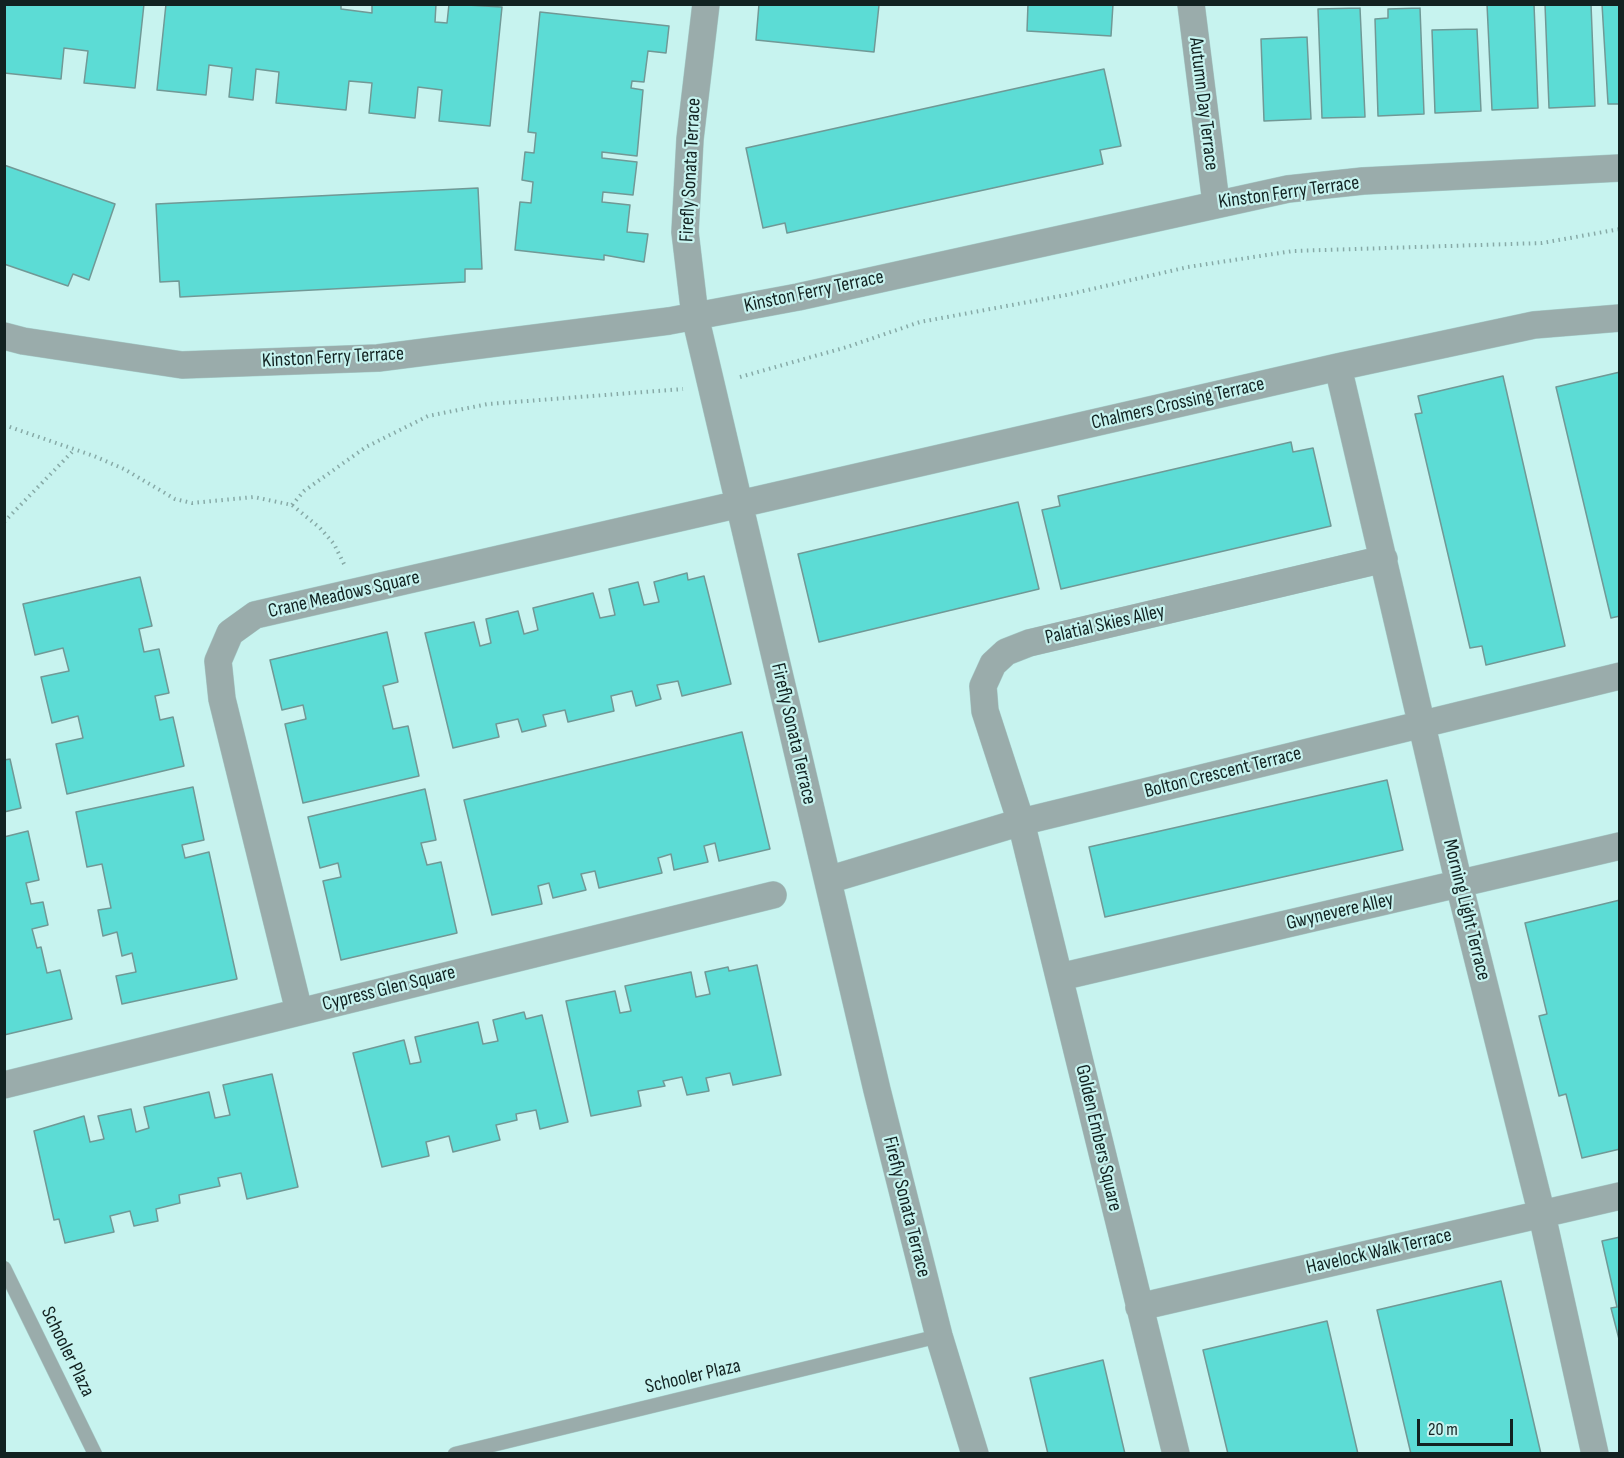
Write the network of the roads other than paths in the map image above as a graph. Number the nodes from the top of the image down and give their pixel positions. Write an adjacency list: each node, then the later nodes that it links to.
1 (706, 4): 5 (street, Firefly Sonata Terrace)
2 (1191, 4): 4 (street, Autumn Day Terrace)
3 (1620, 168): 4 (street, Kinston Ferry Terrace)
4 (1216, 203): 5 (street, Kinston Ferry Terrace)
5 (695, 316): 7 (street, Kinston Ferry Terrace); 9 (street, Firefly Sonata Terrace)
6 (1620, 318): 8 (street, Chalmers Crossing Terrace)
7 (4, 336)
8 (1338, 367): 9 (street, Chalmers Crossing Terrace); 10 (street, Morning Light Terrace)
9 (738, 506): 15 (street, Firefly Sonata Terrace); 19 (street, Crane Meadows Square)
10 (1383, 560): 12 (street, Morning Light Terrace); 13 (street, Palatial Skies Alley)
11 (1620, 676): 12 (street, Bolton Crescent Terrace)
12 (1422, 724): 13 (street, Bolton Crescent Terrace); 16 (street, Morning Light Terrace)
13 (1021, 822): 15 (street, Bolton Crescent Terrace); 18 (street, Golden Embers Square)
14 (1620, 846): 16 (street, Gwynevere Alley)
15 (828, 880): 25 (street, Firefly Sonata Terrace)
16 (1459, 884): 18 (street, Gwynevere Alley); 22 (street, Morning Light Terrace)
17 (773, 895): 19 (street, Cypress Glen Square)
18 (1060, 977): 24 (street, Golden Embers Square)
19 (299, 1011): 20 (street, Cypress Glen Square)
20 (4, 1085)
21 (1620, 1196): 22 (street, Havelock Walk Terrace)
22 (1542, 1215): 24 (street, Havelock Walk Terrace); 30 (street, Morning Light Terrace)
23 (4, 1268): 26 (lane, Schooler Plaza)
24 (1139, 1307): 29 (street, Golden Embers Square)
25 (939, 1336): 27 (lane, Schooler Plaza); 28 (street, Firefly Sonata Terrace)
26 (95, 1454)
27 (455, 1454)
28 (975, 1454)
29 (1176, 1454)
30 (1595, 1454)

